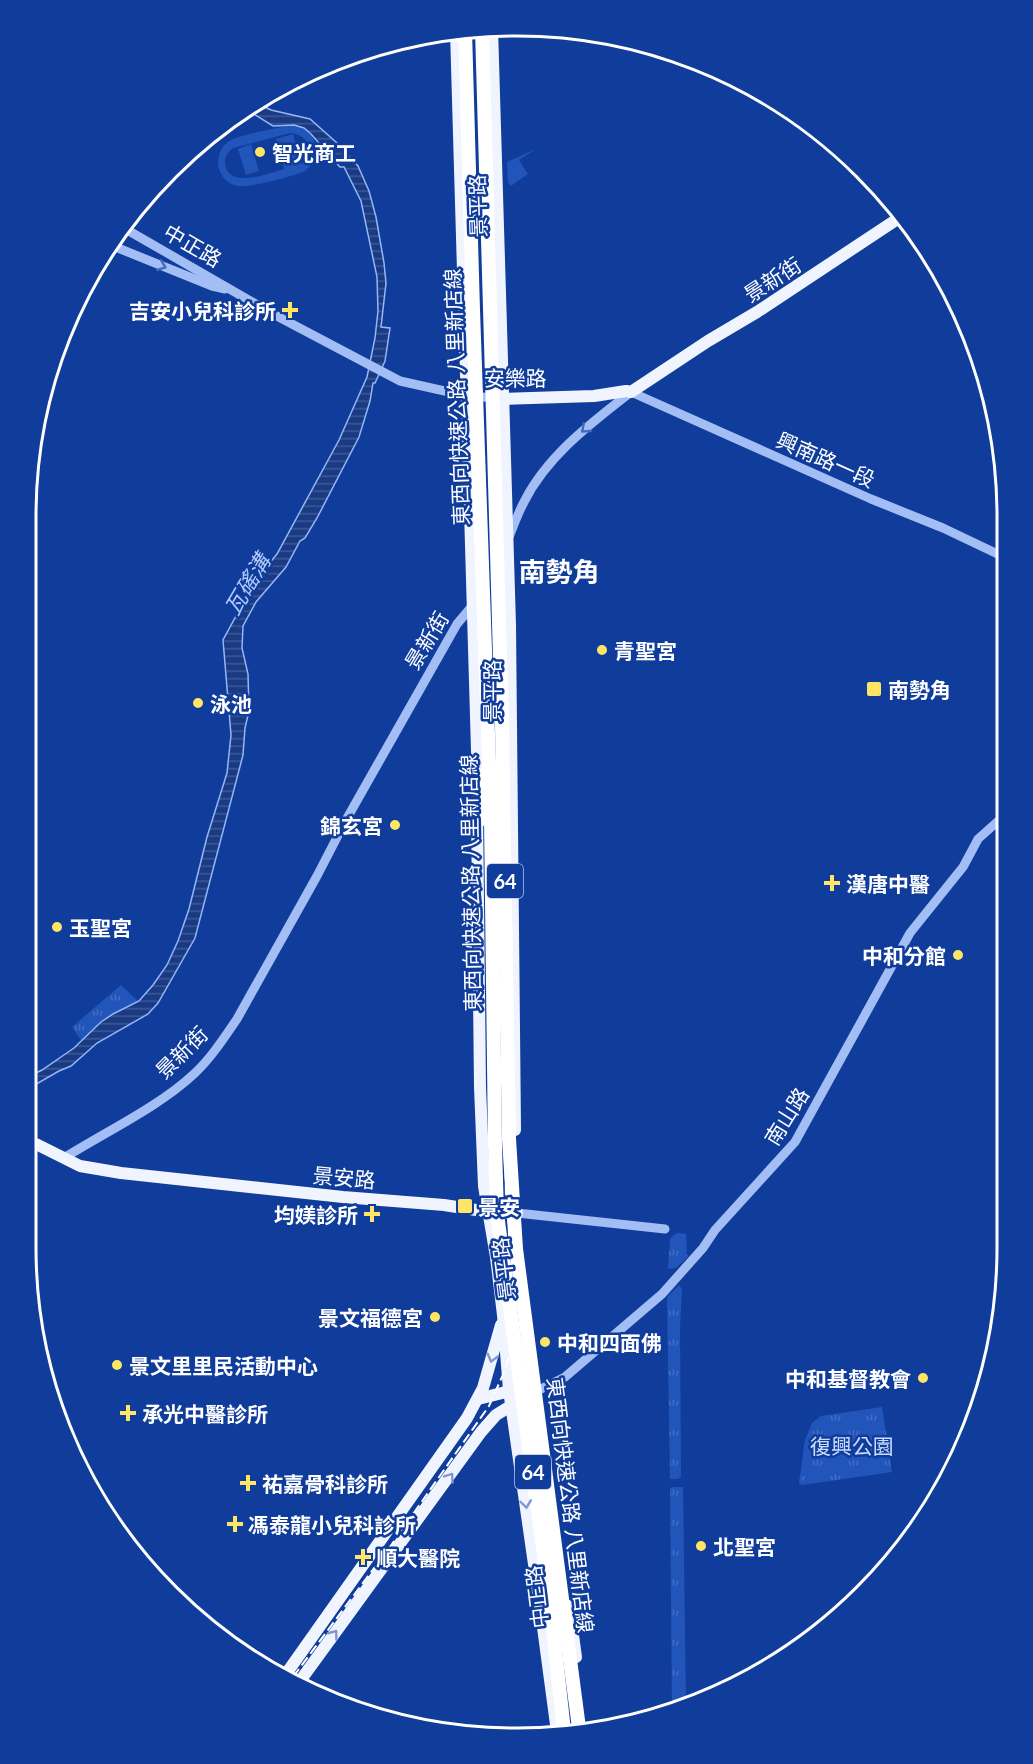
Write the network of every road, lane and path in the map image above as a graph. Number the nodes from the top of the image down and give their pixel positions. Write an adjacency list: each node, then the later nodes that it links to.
1 (482, 37): 33 (highway, 東西向快速公路 八里新店線 / 64, bridge)
2 (492, 37): 12 (main road, 景平路)
3 (465, 39): 21 (highway, 東西向快速公路 八里新店線 / 64, bridge)
4 (456, 40): 11 (main road, 景平路)
5 (895, 221): 10 (main road, 景新街)
6 (130, 232): 8 (street, 中正路)
7 (118, 248): 8 (street, one-way to 8)
8 (233, 291): 9 (street, 中正路)
9 (369, 365): 11 (street, 安樂路)
10 (631, 392): 12 (main road, 安樂路); 13 (street, 景新街, one-way to 13); 14 (street, 興南路一段)
11 (467, 396): 12 (street, 安樂路); 15 (main road, 景平路)
12 (503, 399): 13 (main road, 景平路)
13 (507, 541): 15 (main road, 景新街); 22 (main road, 景平路)
14 (997, 554)
15 (473, 604): 16 (main road, 景平路); 20 (street, 景新街)
16 (478, 749): 17 (main road, 景平路); 21 (main road, 景平路)
17 (478, 775): 21 (highway, bridge); 21 (main road, 景平路)
18 (997, 822): 27 (street, 南山路)
19 (36, 1144): 20 (main road, 景安路)
20 (64, 1158): 21 (main road, 景安路)
21 (493, 1213): 22 (main road, 景安路); 24 (main road, 景平路); 36 (highway, 東西向快速公路 八里新店線 / 64, bridge)
22 (517, 1213): 23 (street, 景安路); 27 (main road, 景平路)
23 (665, 1229)
24 (503, 1315): 25 (main road, 景平路); 28 (main road, one-way to 28)
25 (505, 1344): 26 (main road, 景平路); 27 (main road, 中正路)
26 (509, 1390): 27 (main road); 28 (main road); 29 (main road, 景平路)
27 (531, 1391): 29 (main road); 32 (main road, 中正路); 34 (main road, 中正路)
28 (478, 1399): 30 (main road)
29 (512, 1405): 31 (main road, one-way to 29); 35 (main road, 中正路, one-way to 35)
30 (289, 1670)
31 (303, 1677)
32 (584, 1723)
33 (578, 1724)
34 (569, 1725)
35 (556, 1726)
36 (563, 1726)

